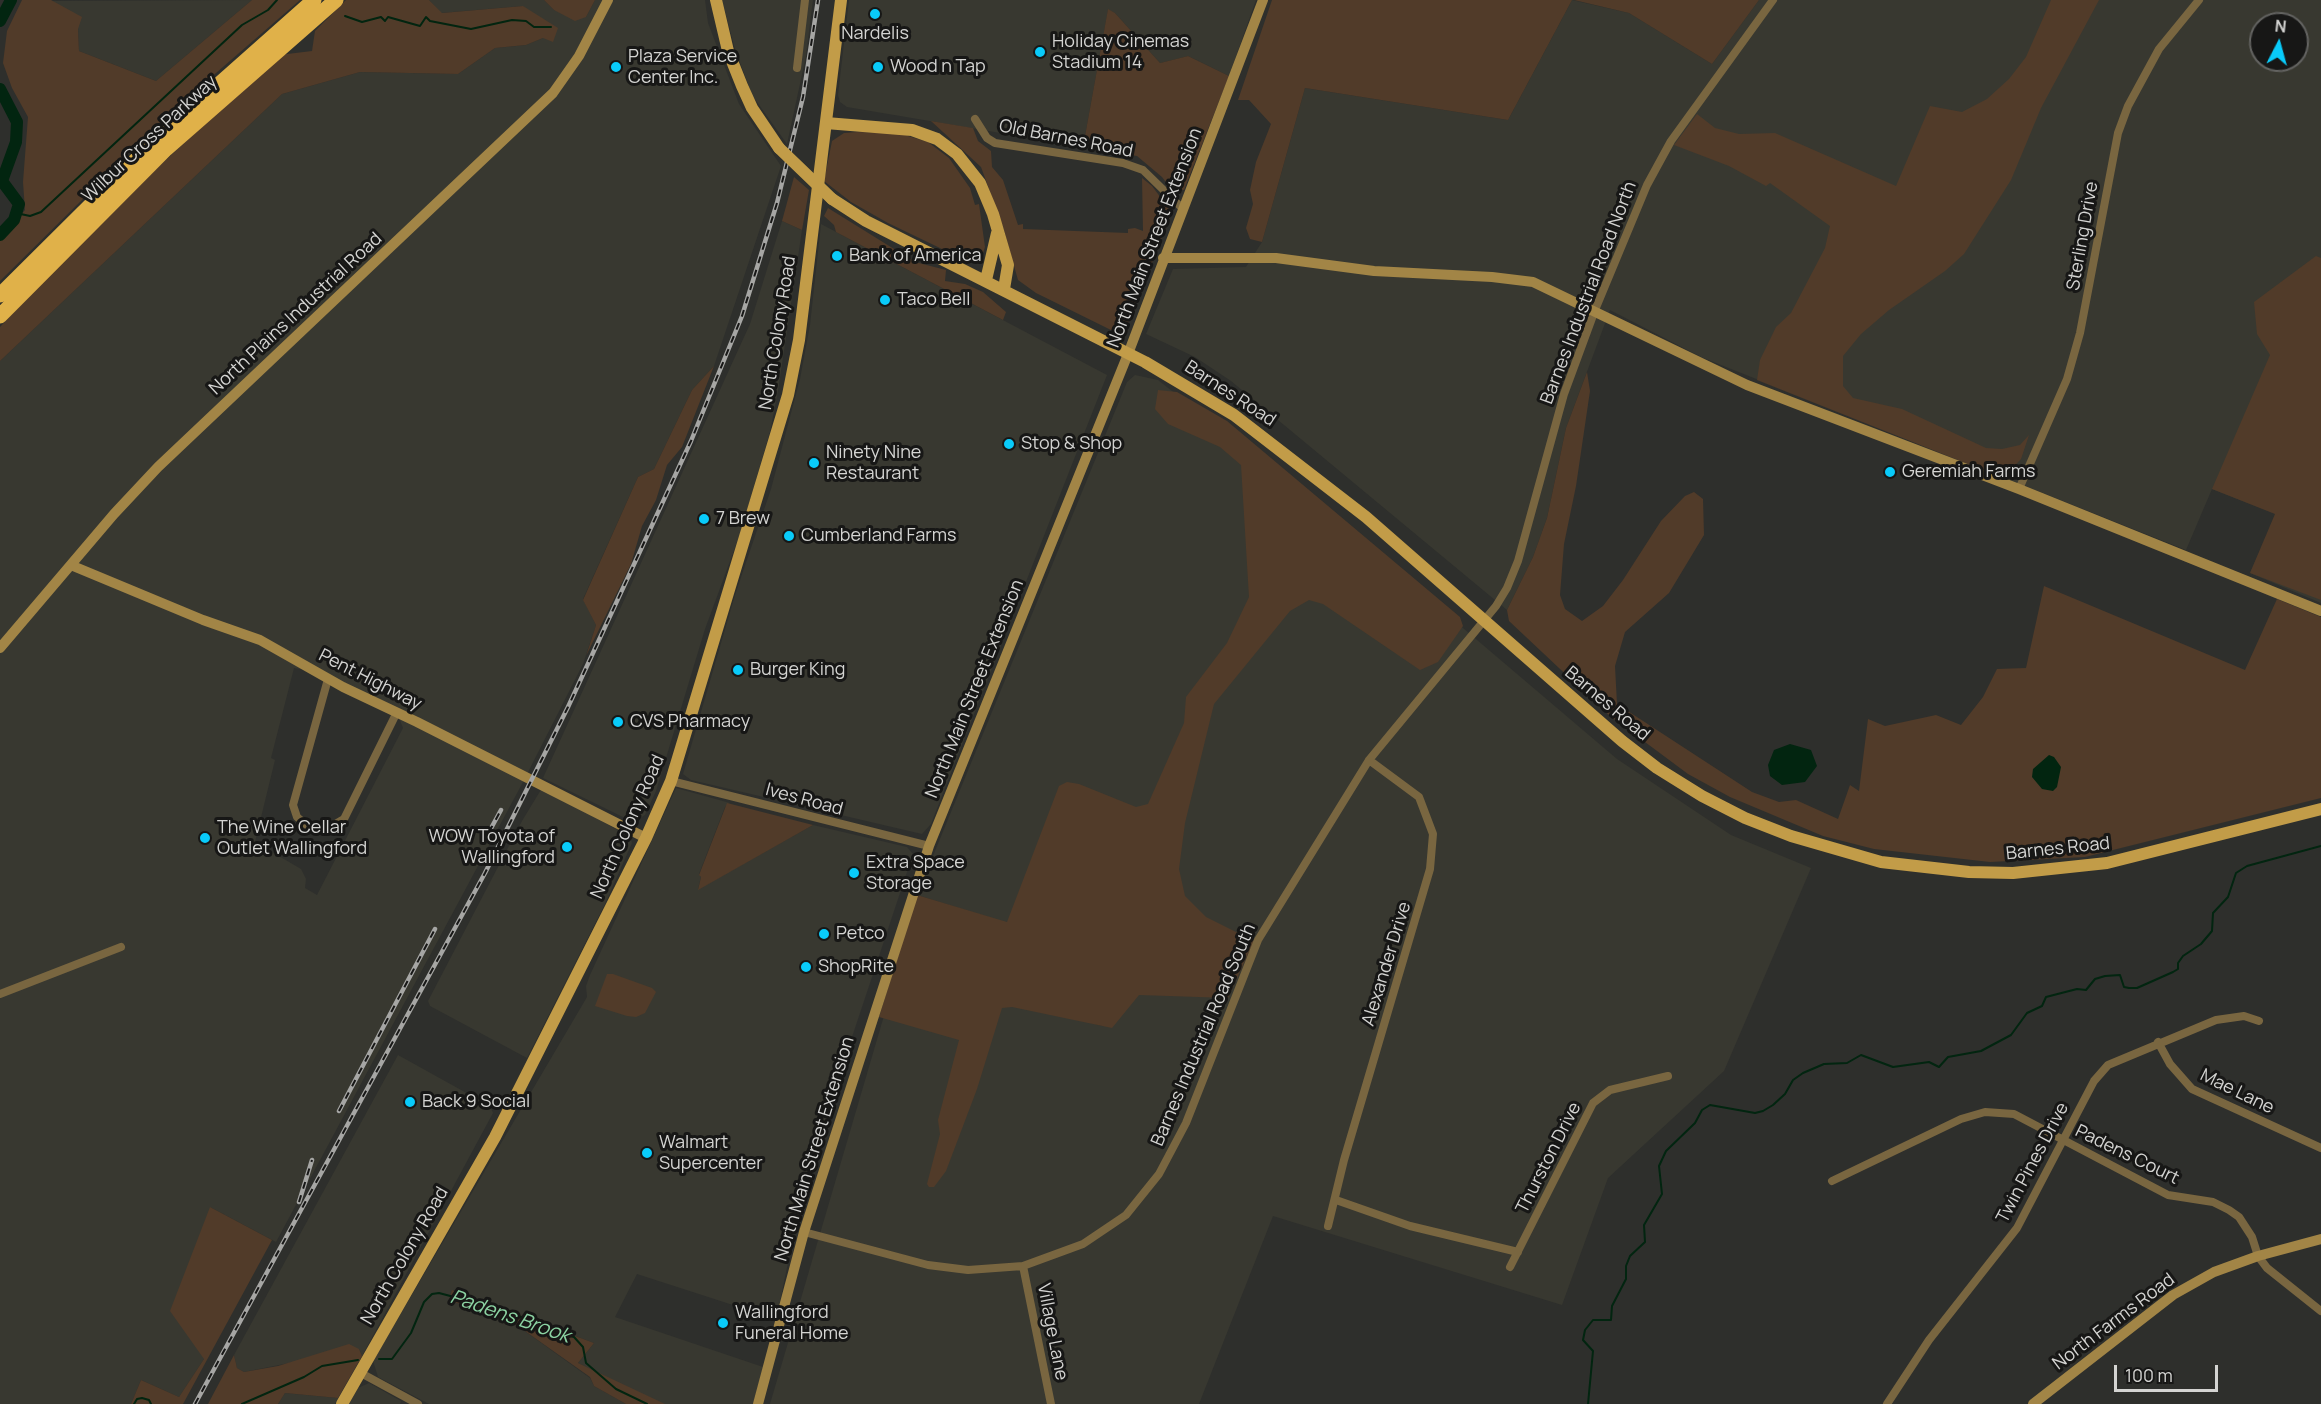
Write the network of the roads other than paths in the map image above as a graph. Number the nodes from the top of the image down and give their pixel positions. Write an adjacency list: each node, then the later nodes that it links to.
1 (314, 0): 18 (highway, Wilbur Cross Parkway)
2 (336, 0): 20 (highway, Wilbur Cross Parkway)
3 (608, 0): 23 (street, North Plains Industrial Road)
4 (716, 0): 16 (main road, Barnes Road, bridge)
5 (806, 0): 10 (street)
6 (840, 0): 12 (main road, North Colony Road)
7 (1263, 0): 13 (street, North Main Street Extension)
8 (1773, 0): 19 (street, Barnes Industrial Road North)
9 (2199, 0): 22 (street, Sterling Drive)
10 (797, 68)
11 (975, 119): 13 (street, Old Barnes Road)
12 (826, 123): 14 (main road); 30 (main road, North Colony Road)
13 (1183, 209): 15 (street, North Main Street Extension)
14 (997, 233): 16 (main road); 17 (main road)
15 (1163, 258): 19 (street); 21 (street, North Main Street Extension)
16 (986, 280): 17 (main road, Barnes Road)
17 (1004, 290): 21 (main road, Barnes Road)
18 (0, 295)
19 (1594, 310): 22 (street); 25 (street, Barnes Industrial Road North)
20 (0, 316)
21 (1128, 354): 25 (main road, Barnes Road); 33 (street, North Main Street Extension)
22 (2019, 489): 24 (street)
23 (73, 566): 26 (street, North Plains Industrial Road); 27 (street, Pent Highway)
24 (2321, 611)
25 (1484, 621): 29 (street, Barnes Industrial Road South); 31 (main road, Barnes Road)
26 (0, 648)
27 (328, 679): 28 (street, Pent Highway); 28 (street)
28 (397, 712): 32 (street, Pent Highway)
29 (1369, 760): 42 (street, Alexander Drive); 48 (street, Barnes Industrial Road South)
30 (671, 781): 32 (main road, North Colony Road); 33 (street, Ives Road)
31 (2321, 809)
32 (646, 838): 51 (main road, North Colony Road)
33 (929, 846): 44 (street, North Main Street Extension)
34 (121, 946): 35 (street)
35 (0, 994)
36 (2259, 1021): 37 (street, Twin Pines Drive)
37 (2158, 1042): 39 (street, Twin Pines Drive); 40 (street, Mae Lane)
38 (1668, 1077): 46 (street, Thurston Drive)
39 (2063, 1140): 41 (street, Padens Court); 47 (street, Padens Court); 57 (street, Twin Pines Drive)
40 (2321, 1148)
41 (1832, 1181)
42 (1336, 1200): 43 (street, Alexander Drive); 46 (street)
43 (1329, 1226)
44 (804, 1232): 48 (street, Barnes Industrial Road South); 55 (street, North Main Street Extension)
45 (2321, 1239): 47 (street, North Farms Road)
46 (1518, 1252): 49 (street, Thurston Drive)
47 (2258, 1256): 50 (street); 58 (street, North Farms Road)
48 (1023, 1266): 56 (street, Village Lane)
49 (1510, 1267)
50 (2321, 1311)
51 (359, 1372): 52 (street); 53 (main road, North Colony Road)
52 (407, 1401): 54 (street)
53 (342, 1404)
54 (418, 1404)
55 (758, 1404)
56 (1051, 1404)
57 (1887, 1404)
58 (2033, 1404)

